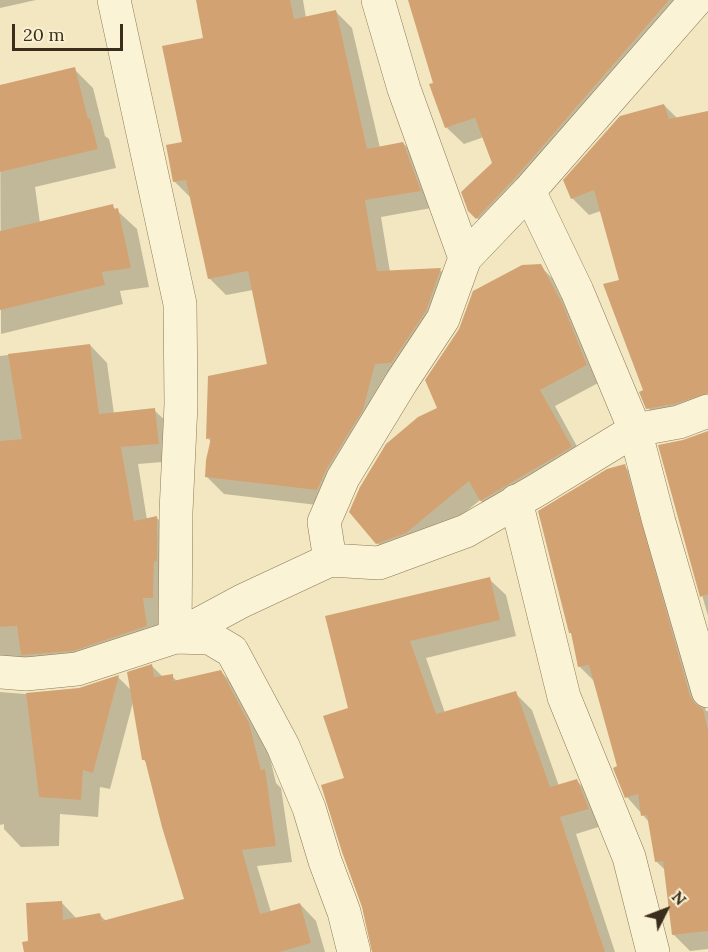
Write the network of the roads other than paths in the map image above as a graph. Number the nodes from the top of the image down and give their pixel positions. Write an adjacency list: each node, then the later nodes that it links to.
1 (114, 0): 10 (street)
2 (378, 0): 5 (street)
3 (696, 0): 4 (street)
4 (529, 191): 5 (street); 7 (street)
5 (465, 258): 9 (street)
6 (708, 411): 7 (street)
7 (635, 430): 8 (street); 12 (street)
8 (516, 501): 9 (street); 14 (street)
9 (330, 560): 10 (street)
10 (175, 637): 11 (street); 13 (street)
11 (0, 672)
12 (708, 691)
13 (354, 952)
14 (653, 952)

